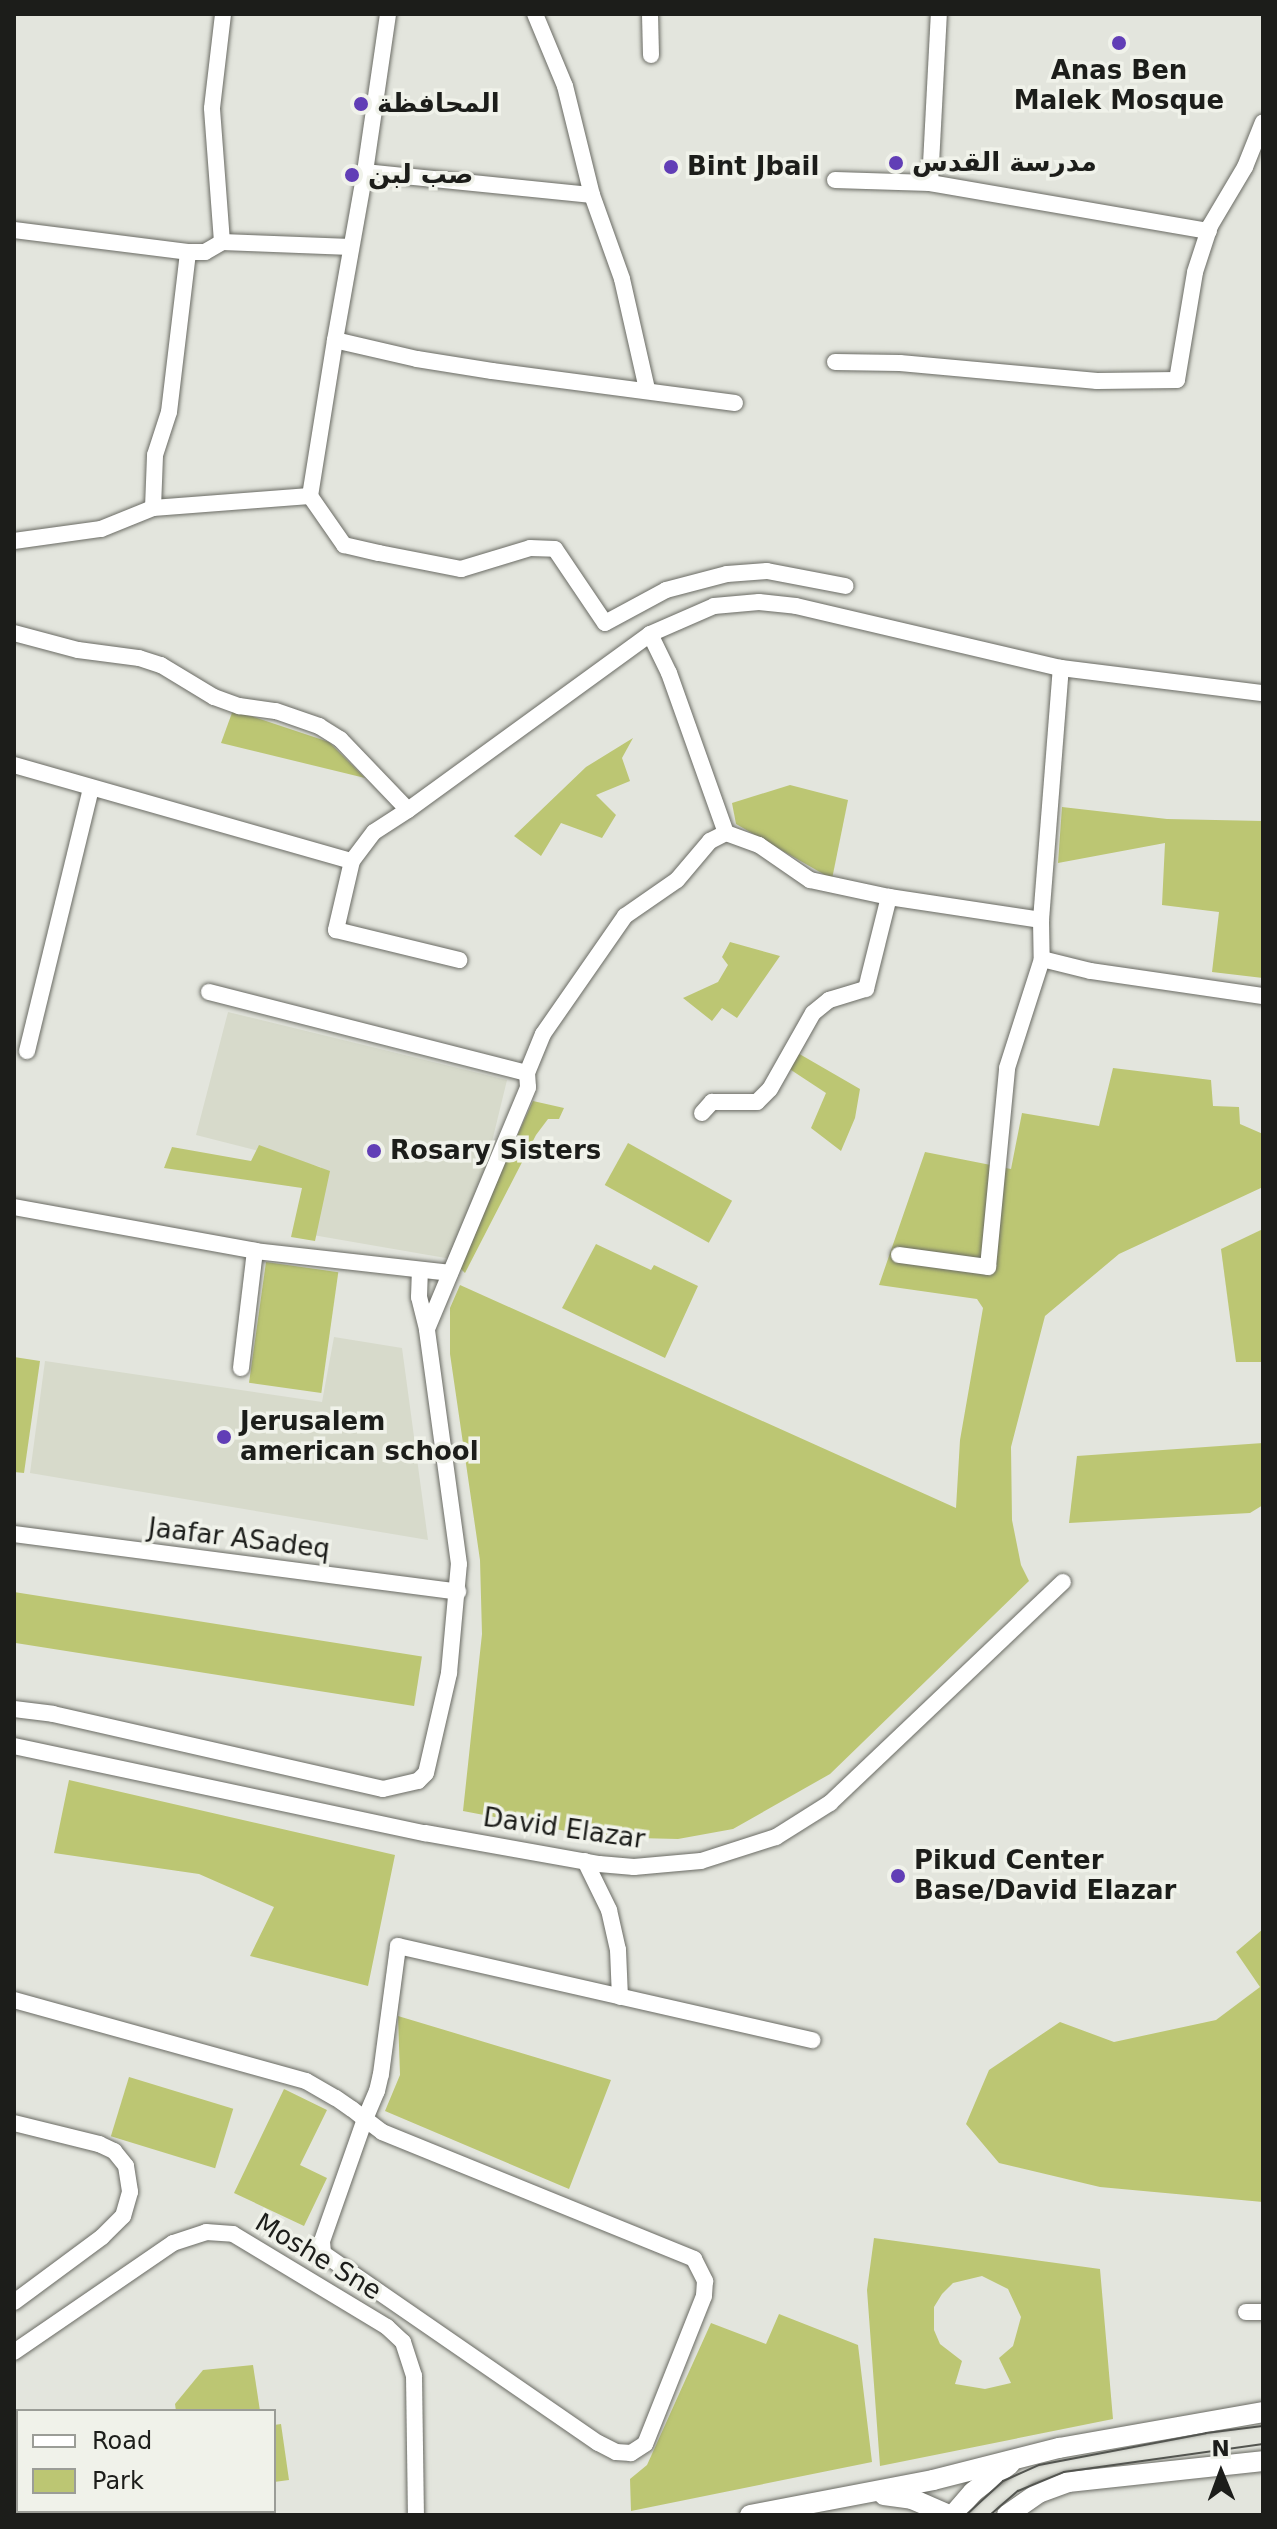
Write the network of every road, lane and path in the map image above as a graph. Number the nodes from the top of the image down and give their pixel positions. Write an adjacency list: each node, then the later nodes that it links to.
1 (223, 14): 14 (street)
2 (388, 14): 8 (street)
3 (535, 14): 11 (street)
4 (650, 14): 6 (street)
5 (939, 14): 10 (street)
6 (651, 55)
7 (1263, 122): 13 (street)
8 (365, 172): 11 (street); 15 (street)
9 (835, 180): 10 (street)
10 (930, 183): 13 (street)
11 (592, 195): 19 (street)
12 (14, 230): 16 (street)
13 (1209, 231): 18 (street)
14 (222, 242): 15 (street); 16 (street)
15 (351, 247): 17 (street)
16 (188, 252): 22 (street)
17 (335, 340): 19 (street); 21 (street)
18 (835, 362)
19 (647, 389): 20 (street)
20 (735, 403)
21 (310, 496): 22 (street); 24 (street)
22 (153, 508): 23 (street)
23 (14, 541)
24 (846, 586)
25 (14, 633): 31 (street)
26 (650, 634): 27 (street); 31 (street); 32 (street)
27 (1061, 668): 28 (street); 35 (street)
28 (1263, 693)
29 (14, 765): 30 (street)
30 (91, 788): 33 (street); 40 (street)
31 (408, 810): 33 (street)
32 (726, 833): 34 (street); 41 (street)
33 (352, 861): 37 (street)
34 (889, 897): 35 (street); 42 (street)
35 (1041, 920): 36 (street)
36 (1042, 959): 39 (street); 45 (street)
37 (459, 960)
38 (209, 992): 41 (street)
39 (1263, 996)
40 (27, 1051)
41 (527, 1073): 47 (street)
42 (702, 1113)
43 (14, 1207): 44 (street)
44 (255, 1251): 46 (street); 49 (street)
45 (899, 1255)
46 (420, 1271): 47 (street); 48 (street)
47 (450, 1273): 48 (street)
48 (427, 1329): 52 (street)
49 (241, 1368)
50 (14, 1534): 52 (street, Jaafar ASadeq)
51 (1063, 1582): 55 (street, David Elazar)
52 (458, 1592): 53 (street)
53 (14, 1709)
54 (14, 1746): 55 (street, David Elazar)
55 (585, 1861): 56 (street)
56 (620, 1997): 58 (street); 59 (street)
57 (14, 2000): 59 (street)
58 (812, 2040)
59 (365, 2119): 59 (street)
60 (14, 2123): 61 (street)
61 (14, 2302)
62 (14, 2352): 67 (street, Moshe Sne)
63 (1263, 2412): 64 (street)
64 (1036, 2453): 66 (street); 69 (street)
65 (1263, 2461): 70 (street)
66 (844, 2497): 68 (street); 69 (street)
67 (416, 2515)
68 (750, 2515)
69 (951, 2515)
70 (1007, 2515)

